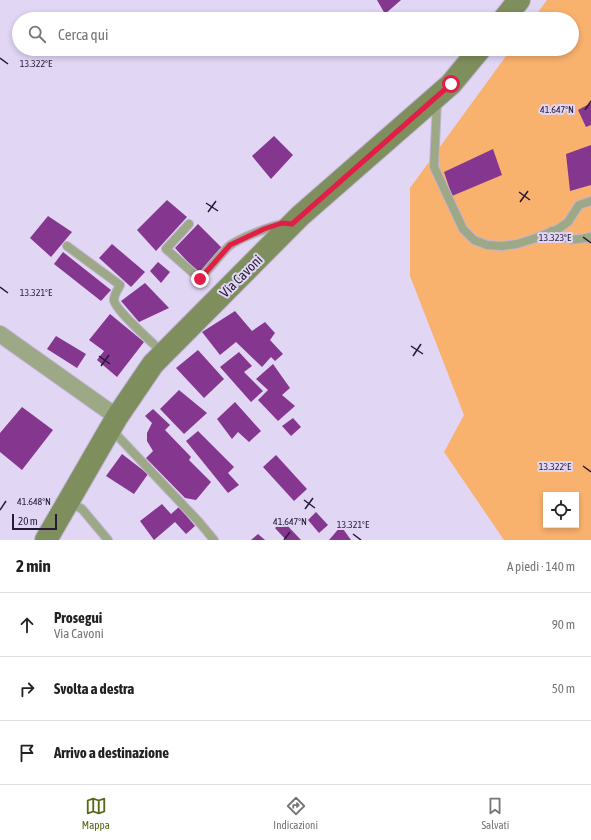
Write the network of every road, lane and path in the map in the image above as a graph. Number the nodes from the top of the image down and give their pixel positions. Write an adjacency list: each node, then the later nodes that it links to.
1 (519, 0): 2 (street)
2 (510, 12)
3 (474, 56): 4 (street, Via Cavoni)
4 (438, 96): 7 (street, Via Cavoni); 8 (lane)
5 (591, 201): 8 (lane)
6 (189, 224): 7 (lane)
7 (292, 224): 12 (street, Via Cavoni)
8 (552, 231): 9 (lane)
9 (591, 238)
10 (67, 246): 12 (lane)
11 (0, 334): 13 (street)
12 (163, 353): 13 (street, Via Cavoni)
13 (113, 422): 14 (street, Via Cavoni); 17 (lane)
14 (68, 501): 15 (street, Via Cavoni); 16 (lane)
15 (46, 540)
16 (108, 540)
17 (214, 540)

